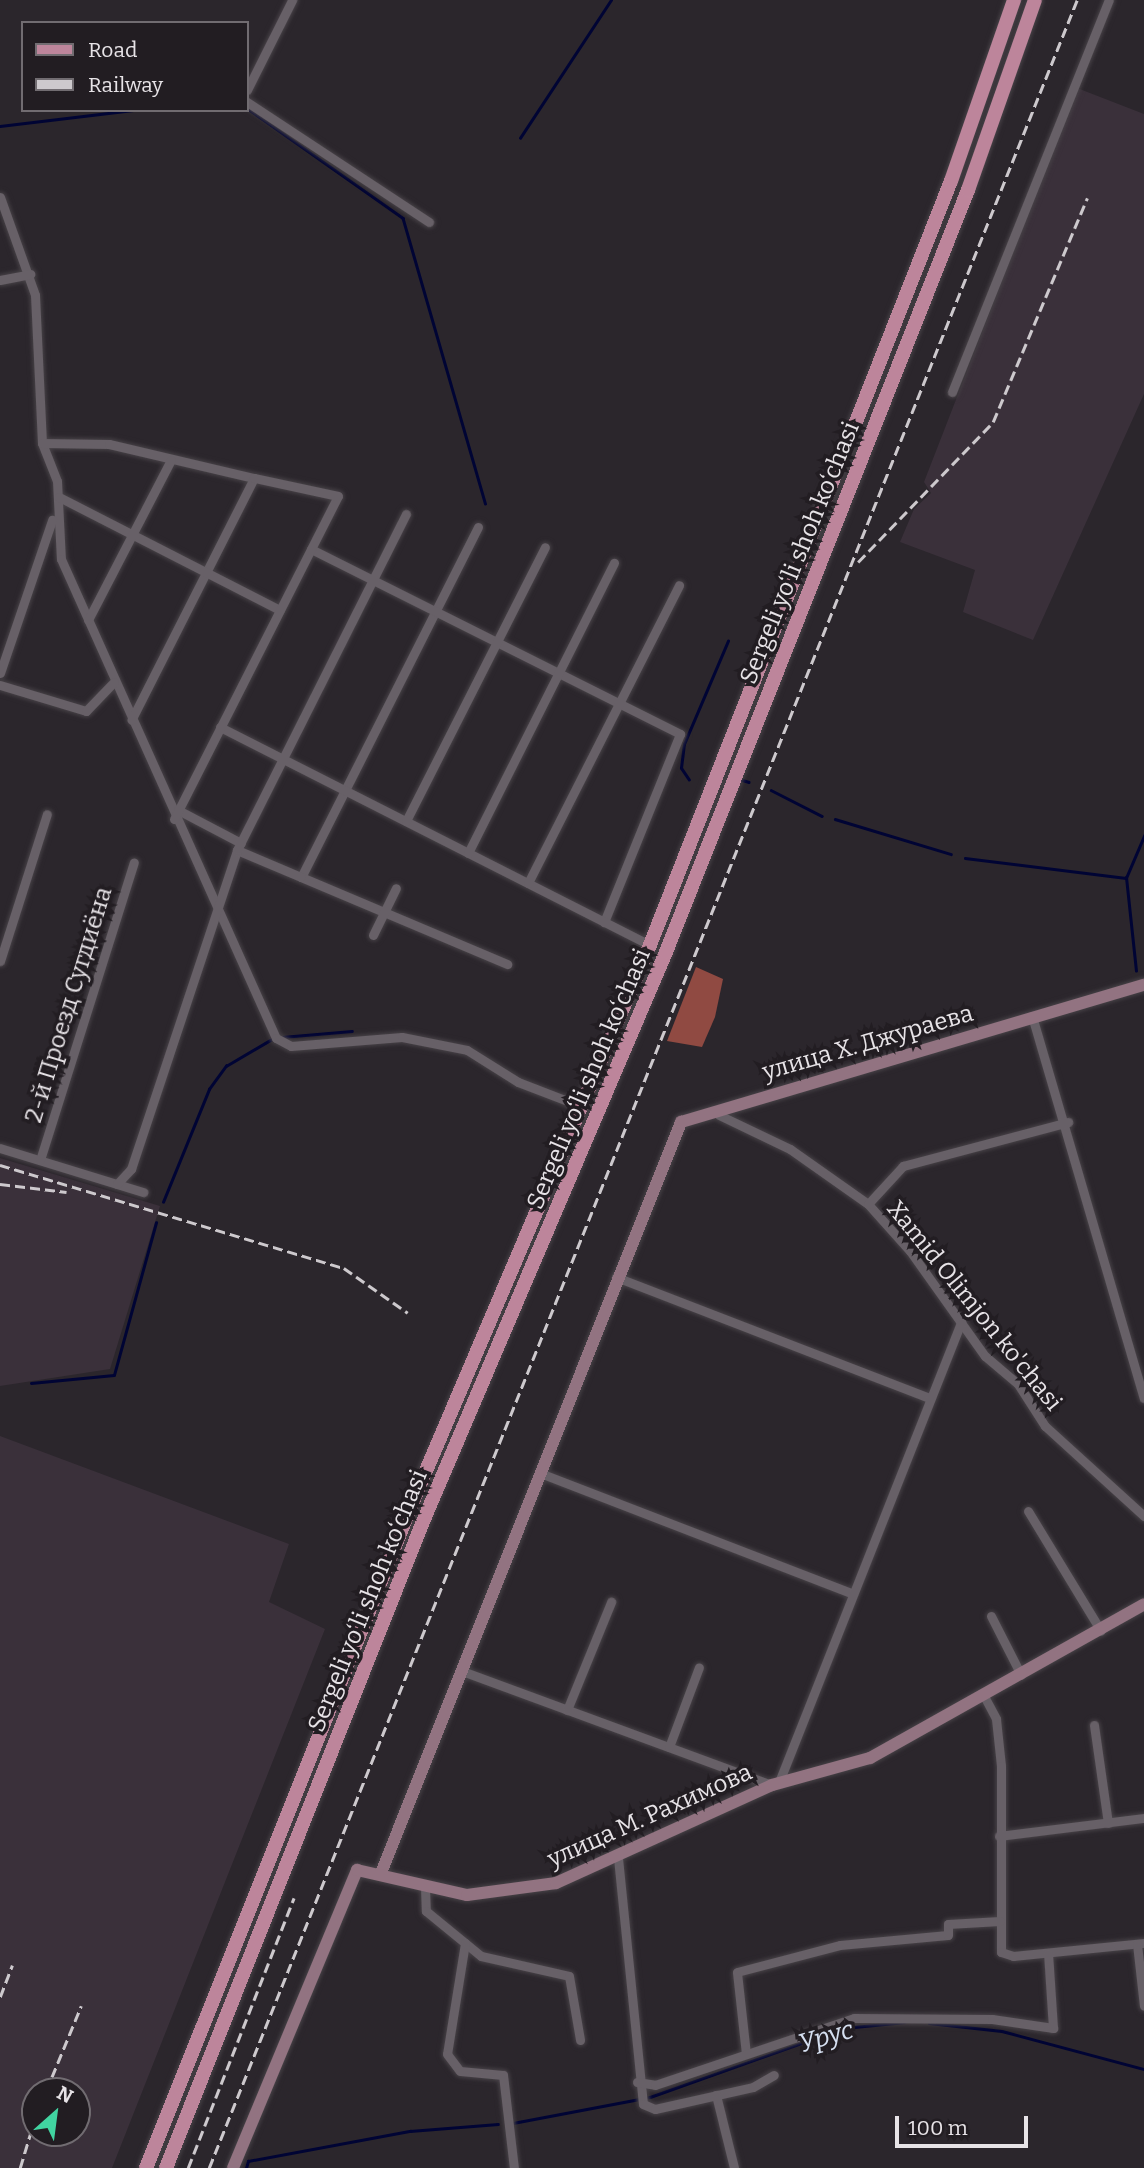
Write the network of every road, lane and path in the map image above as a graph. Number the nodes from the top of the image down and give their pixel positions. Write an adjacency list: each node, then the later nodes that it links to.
1 (292, 0): 5 (street)
2 (1014, 0): 53 (main road, Sergeli yo‘li shoh ko‘chasi)
3 (1035, 0): 103 (main road, Sergeli yo‘li shoh ko‘chasi)
4 (1109, 0): 12 (street)
5 (248, 88)
6 (248, 103): 9 (street)
7 (0, 197): 8 (street)
8 (2, 208): 10 (street)
9 (429, 222)
10 (30, 274): 11 (street); 13 (street)
11 (0, 280)
12 (952, 392)
13 (42, 443): 14 (street); 16 (street)
14 (171, 460): 15 (street); 20 (street)
15 (254, 478): 22 (street); 24 (street)
16 (59, 497): 18 (street); 20 (street)
17 (406, 514): 25 (street)
18 (54, 515): 29 (street); 31 (street)
19 (478, 527): 28 (street)
20 (132, 535): 24 (street); 29 (street)
21 (545, 547): 30 (street)
22 (311, 549): 25 (street); 27 (street)
23 (614, 563): 32 (street)
24 (206, 572): 27 (street); 36 (street)
25 (373, 580): 28 (street); 38 (street)
26 (679, 585): 35 (street)
27 (280, 610): 37 (street)
28 (435, 612): 30 (street); 39 (street)
29 (88, 620): 33 (street)
30 (497, 642): 32 (street); 42 (street)
31 (0, 673)
32 (558, 673): 35 (street); 44 (street)
33 (114, 682): 34 (street); 36 (street)
34 (0, 685)
35 (619, 704): 47 (street); 51 (street)
36 (131, 720): 41 (street)
37 (220, 727): 38 (street); 41 (street)
38 (283, 759): 39 (street); 43 (street)
39 (345, 790): 42 (street); 46 (street)
40 (47, 814): 54 (street)
41 (176, 815): 43 (street); 49 (street)
42 (406, 821): 44 (street)
43 (239, 846): 46 (street); 49 (street)
44 (468, 853): 47 (street)
45 (134, 862): 62 (street, 2-й Проезд Сугдиёна)
46 (301, 877): 50 (street)
47 (528, 883): 51 (street)
48 (396, 888): 50 (street)
49 (214, 905): 58 (street); 63 (street)
50 (382, 916): 52 (street); 55 (street)
51 (604, 922): 53 (street)
52 (373, 935)
53 (650, 945): 58 (main road, Sergeli yo‘li shoh ko‘chasi)
54 (0, 961)
55 (507, 964)
56 (1144, 985): 57 (street, улица Х. Джураева)
57 (1032, 1016): 59 (street, улица Х. Джураева); 60 (street)
58 (583, 1107): 102 (main road, Sergeli yo‘li shoh ko‘chasi)
59 (719, 1115): 65 (street, Xamid Olimjon ko'chasi); 66 (street, улица Х. Джураева)
60 (1068, 1122): 65 (street, Xamid Olimjon ko'chasi); 69 (street)
61 (0, 1148): 62 (street)
62 (40, 1160): 63 (street)
63 (117, 1184): 64 (street)
64 (143, 1192)
65 (868, 1204): 67 (street, Xamid Olimjon ko'chasi)
66 (616, 1277): 68 (street); 70 (street, улица Х. Джураева)
67 (961, 1322): 68 (street, улица М. Рахимова); 72 (street, Xamid Olimjon ko'chasi)
68 (930, 1398): 73 (street, улица М. Рахимова)
69 (1144, 1398)
70 (540, 1473): 73 (street); 79 (street, улица Х. Джураева)
71 (1028, 1511): 77 (street)
72 (1144, 1516)
73 (851, 1593): 85 (street, улица М. Рахимова)
74 (611, 1602): 82 (street)
75 (1144, 1604): 77 (street, улица М. Рахимова)
76 (991, 1616): 80 (street)
77 (1101, 1631): 80 (street, улица М. Рахимова)
78 (699, 1667): 84 (street)
79 (462, 1671): 82 (street, улица М. Рахимова); 90 (street, улица Х. Джураева)
80 (1021, 1675): 81 (street, улица М. Рахимова)
81 (984, 1696): 85 (street, улица М. Рахимова); 88 (street)
82 (567, 1710): 84 (street, улица М. Рахимова)
83 (1094, 1725): 87 (street)
84 (669, 1747): 85 (street, улица М. Рахимова)
85 (776, 1783): 89 (street, улица М. Рахимова)
86 (1144, 1818): 87 (street)
87 (1108, 1823): 88 (street)
88 (999, 1836): 92 (street)
89 (618, 1858): 91 (street, улица М. Рахимова); 100 (street)
90 (381, 1873): 91 (street, улица М. Рахимова); 104 (street)
91 (425, 1886): 93 (street)
92 (1000, 1921): 95 (street); 98 (street)
93 (465, 1943): 97 (street); 105 (street)
94 (1141, 1944): 95 (street); 96 (street)
95 (1048, 1953): 98 (street)
96 (1144, 2006)
97 (580, 2040)
98 (746, 2054): 100 (street)
99 (774, 2075): 101 (street)
100 (637, 2082): 101 (street)
101 (716, 2095): 106 (street)
102 (146, 2168)
103 (166, 2168)
104 (233, 2168)
105 (514, 2168)
106 (734, 2168)

